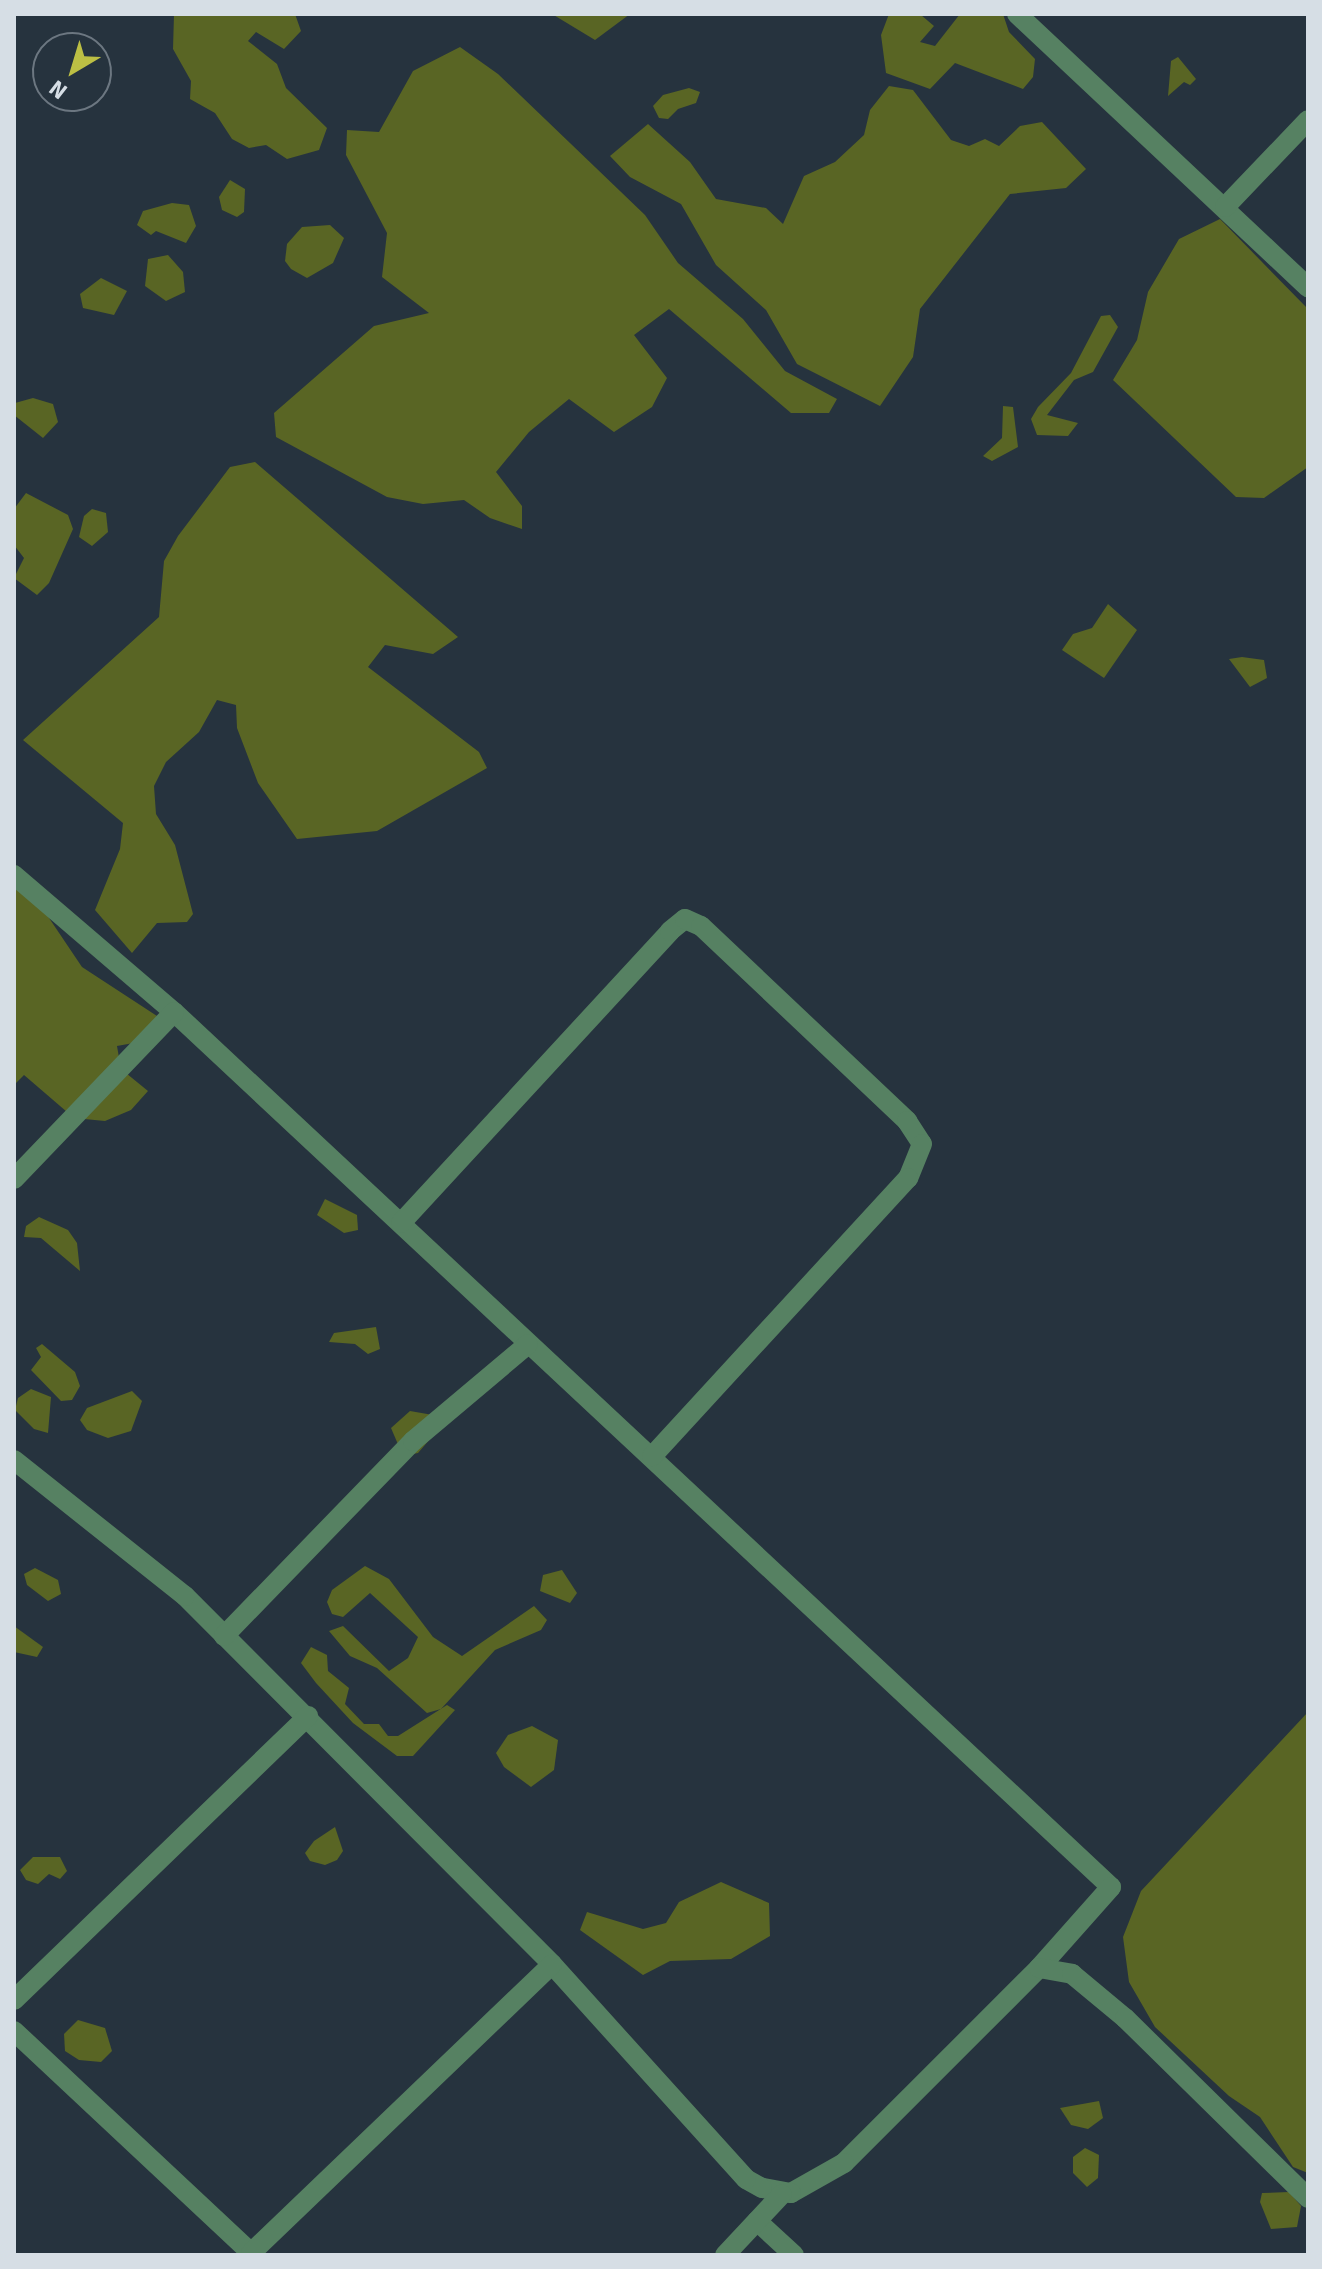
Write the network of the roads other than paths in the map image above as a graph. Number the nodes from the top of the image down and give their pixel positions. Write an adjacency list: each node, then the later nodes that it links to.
1 (1017, 14): 3 (street)
2 (1308, 120): 3 (street)
3 (1225, 207): 4 (street)
4 (1308, 287)
5 (14, 875): 6 (street)
6 (174, 1012): 7 (street); 8 (street)
7 (14, 1179)
8 (401, 1223): 9 (street); 10 (street)
9 (528, 1344): 10 (street); 12 (street)
10 (652, 1456): 15 (street)
11 (16, 1467): 12 (street)
12 (224, 1636): 13 (street)
13 (308, 1716): 14 (street); 16 (street)
14 (552, 1964): 18 (street); 21 (street)
15 (1039, 1968): 18 (street); 19 (street)
16 (14, 2000)
17 (14, 2031): 21 (street)
18 (782, 2194): 20 (street)
19 (1308, 2198)
20 (757, 2221): 22 (street); 23 (street)
21 (252, 2254)
22 (725, 2255)
23 (794, 2255)

